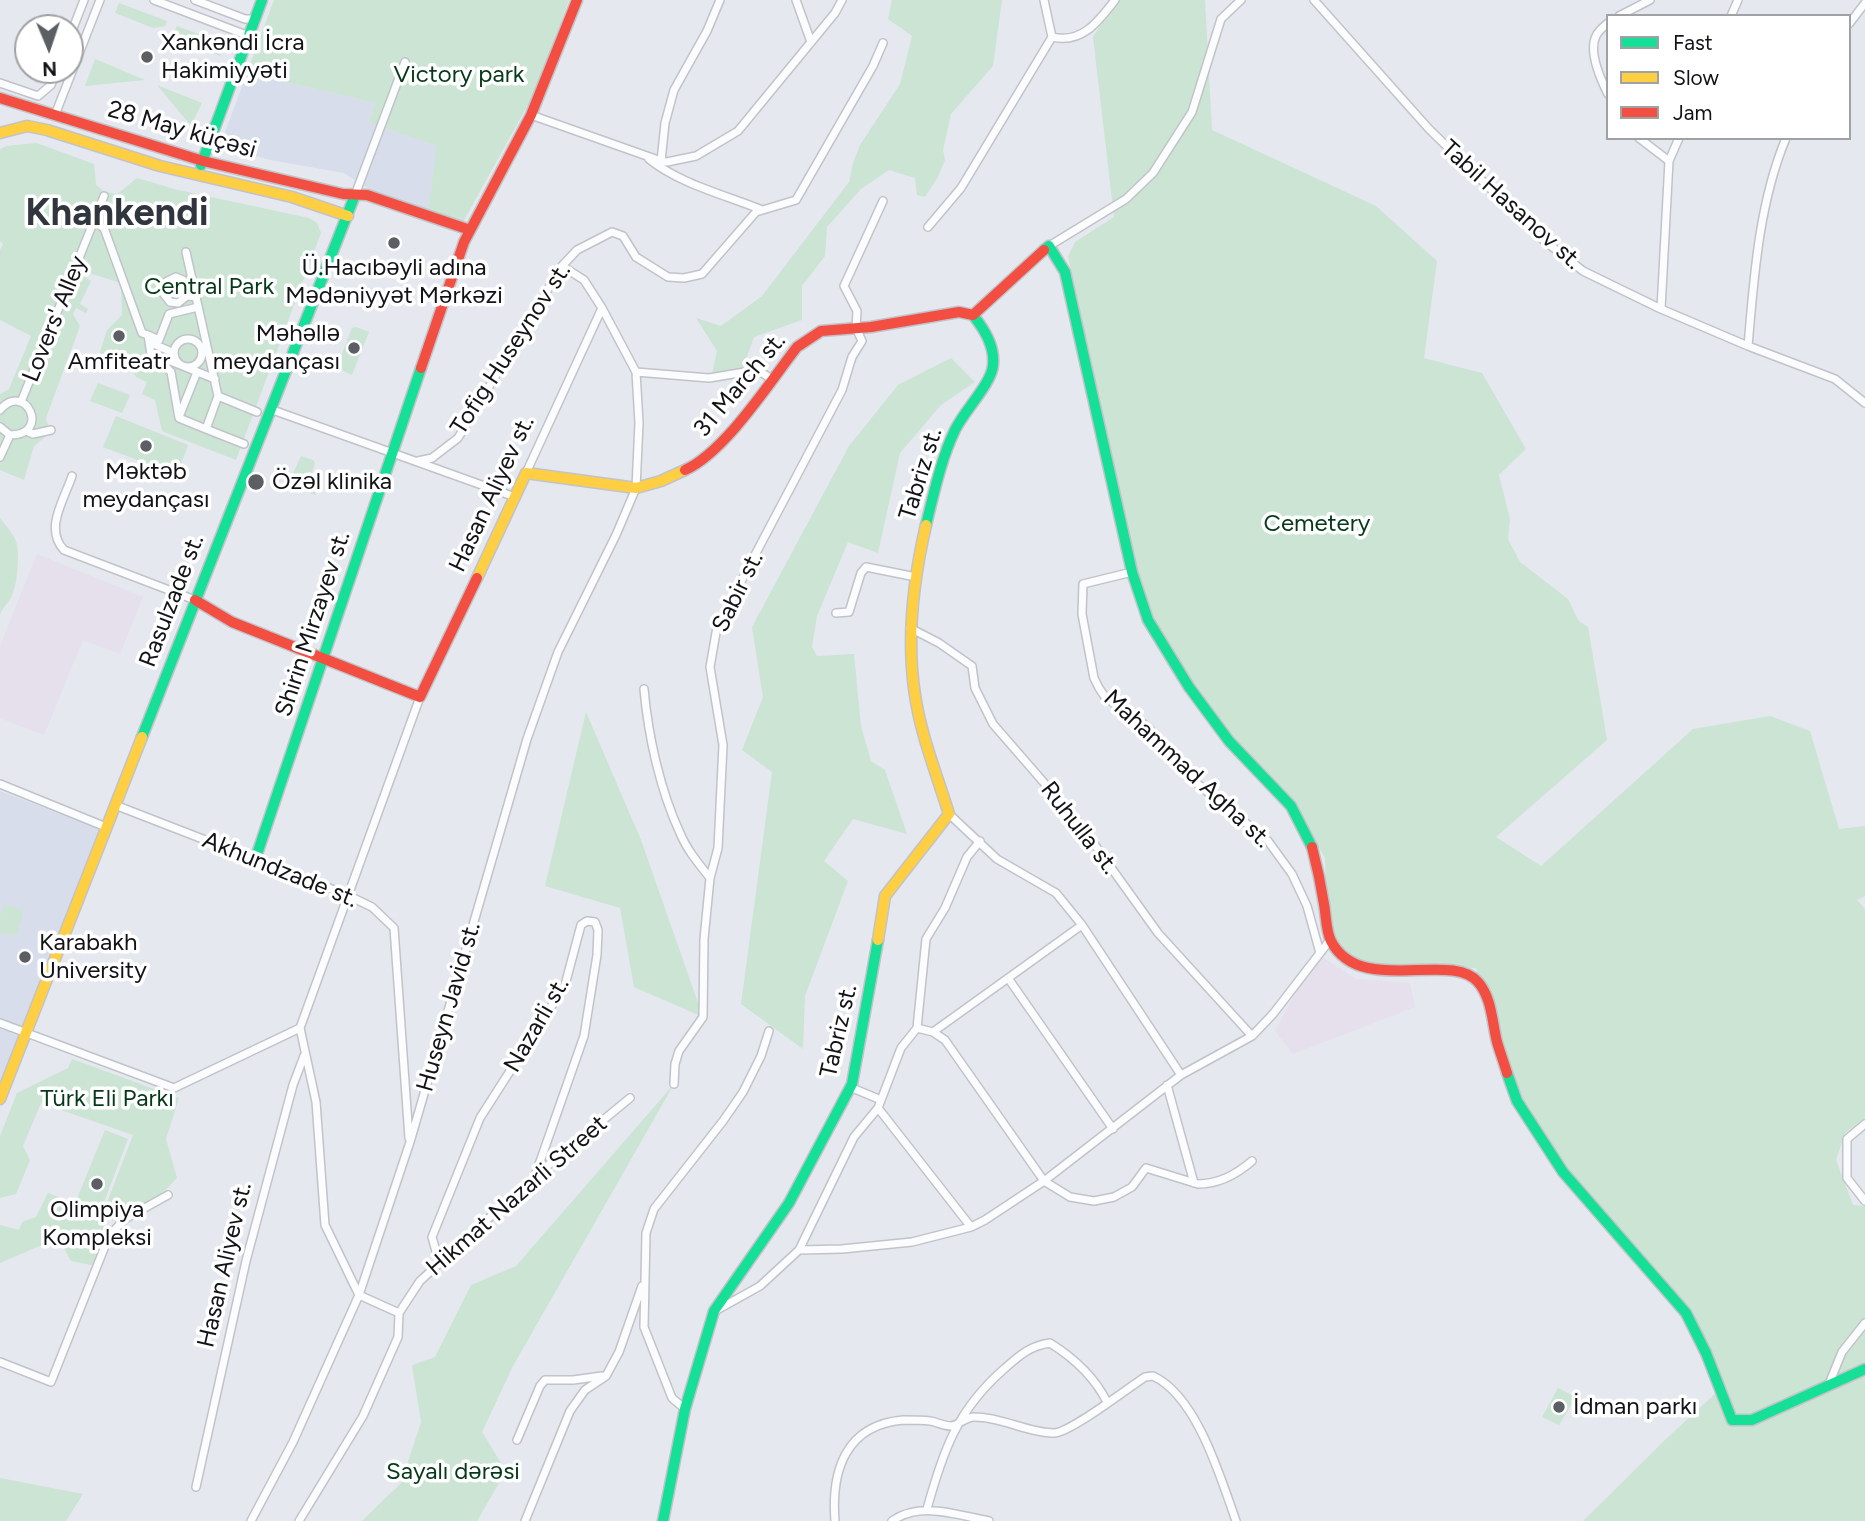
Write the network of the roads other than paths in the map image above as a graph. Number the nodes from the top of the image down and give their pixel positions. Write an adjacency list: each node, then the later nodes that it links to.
1 (100, 0): 28 (street)
2 (154, 0): 19 (street)
3 (195, 0): 16 (street)
4 (262, 0): 16 (street)
5 (577, 0): 29 (street)
6 (720, 0): 36 (street)
7 (796, 0): 21 (street)
8 (842, 0): 21 (street)
9 (1044, 0): 20 (street)
10 (1115, 0): 20 (street)
11 (1241, 0): 47 (street)
12 (1314, 0): 54 (street, Tabil Hasanov st.)
13 (1650, 0): 15 (street)
14 (1865, 3): 17 (street)
15 (1623, 14)
16 (255, 19): 19 (street)
17 (1851, 21)
18 (1606, 25): 26 (street)
19 (248, 36): 35 (street)
20 (1052, 37): 45 (street)
21 (811, 42): 36 (street)
22 (883, 43): 42 (street, Tofig Huseynov st.)
23 (405, 62): 39 (street)
24 (0, 83): 25 (street)
25 (51, 84)
26 (1606, 89)
27 (0, 98): 28 (street, 28 May küçəsi)
28 (55, 115): 35 (street, 28 May küçəsi)
29 (531, 115): 34 (street); 46 (street)
30 (0, 133): 38 (street)
31 (1642, 140): 37 (street)
32 (1678, 140): 37 (street)
33 (1785, 140): 61 (street)
34 (644, 155): 36 (street); 42 (street)
35 (203, 161): 38 (street); 39 (street, 28 May küçəsi)
36 (661, 161)
37 (1669, 161): 54 (street)
38 (195, 176): 43 (street)
39 (355, 195): 43 (street, Rasulzade st.); 46 (street, 28 May küçəsi)
40 (104, 196): 44 (street, Lovers' Alley)
41 (883, 201): 57 (street)
42 (762, 210): 48 (street, Tofig Huseynov st.)
43 (348, 216): 72 (street, Rasulzade st.)
44 (93, 221): 58 (street); 70 (street, Lovers' Alley)
45 (928, 227)
46 (470, 230): 82 (street, Shirin Mirzayev st.)
47 (1049, 246): 55 (street); 89 (street)
48 (562, 266): 53 (street); 84 (street, Tofig Huseynov st.)
49 (180, 278): 50 (street); 50 (street); 51 (street)
50 (187, 296): 51 (street)
51 (196, 297): 52 (street)
52 (198, 307): 56 (street); 59 (street)
53 (602, 308): 66 (street); 85 (street, Hasan Aliyev st.)
54 (1661, 309): 61 (street, Tabil Hasanov st.)
55 (973, 314): 57 (street, 31 March st.); 90 (street, Tabriz st.)
56 (202, 321): 60 (street); 67 (street)
57 (856, 328): 68 (street, 31 March st.); 103 (street, Sabir st.)
58 (148, 339): 59 (street); 62 (street); 63 (street)
59 (159, 340): 62 (street)
60 (188, 340): 62 (street); 64 (street)
61 (1748, 346): 71 (street, Tabil Hasanov st.)
62 (175, 350): 64 (street)
63 (151, 353): 64 (street); 75 (street)
64 (182, 366): 65 (street)
65 (197, 372): 67 (street); 75 (street)
66 (636, 372): 68 (street); 87 (street)
67 (215, 379): 69 (street)
68 (772, 379): 87 (street, 31 March st.)
69 (218, 396): 74 (street); 77 (street)
70 (21, 402): 73 (street); 79 (street)
71 (1865, 403)
72 (270, 409): 82 (street); 91 (street, Rasulzade st.)
73 (0, 410)
74 (257, 412)
75 (179, 418): 77 (street)
76 (0, 427): 80 (street)
77 (206, 429): 81 (street)
78 (51, 430): 79 (street)
79 (26, 431): 80 (street)
80 (10, 435): 83 (street)
81 (244, 444)
82 (391, 453): 84 (street); 94 (street, Shirin Mirzayev st.)
83 (0, 457)
84 (418, 461): 88 (street)
85 (526, 472): 87 (street, 31 March st.); 88 (street, Hasan Aliyev st.)
86 (72, 477): 91 (street)
87 (636, 488): 126 (street, Huseyn Javid st.)
88 (515, 497): 96 (street, Hasan Aliyev st.)
89 (1132, 572): 106 (street); 107 (street, Mahammad Agha st.)
90 (916, 577): 92 (street); 93 (street, Tabriz st.)
91 (195, 600): 94 (street); 98 (street, Rasulzade st.)
92 (836, 613)
93 (909, 627): 99 (street, Tabriz st.); 115 (street, Ruhulla st.)
94 (323, 659): 96 (street); 102 (street, Shirin Mirzayev st.)
95 (643, 689): 103 (street)
96 (420, 697): 104 (street, Hasan Aliyev st.)
97 (0, 784): 100 (street)
98 (115, 805): 100 (street, Rasulzade st.); 102 (street, Akhundzade st.)
99 (949, 814): 101 (street); 120 (street, Tabriz st.)
100 (106, 827): 114 (street, Rasulzade st.)
101 (980, 841): 105 (street); 111 (street)
102 (255, 860): 104 (street, Akhundzade st.)
103 (710, 878): 118 (street, Sabir st.)
104 (346, 895): 110 (street, Hasan Aliyev st.); 126 (street, Akhundzade st.)
105 (1082, 925): 108 (street); 117 (street)
106 (1330, 940): 107 (street); 144 (street)
107 (1320, 953): 115 (street)
108 (1008, 978): 113 (street); 125 (street)
109 (0, 1023): 114 (street)
110 (300, 1028): 114 (street); 116 (street, Hasan Aliyev st.)
111 (917, 1028): 113 (street); 123 (street)
112 (769, 1031): 136 (street)
113 (933, 1032): 129 (street)
114 (25, 1034): 122 (street, Rasulzade st.)
115 (1252, 1036): 117 (street)
116 (304, 1055): 137 (street, Hasan Aliyev st.); 149 (street, Hasan Aliyev st.)
117 (1181, 1075): 119 (street)
118 (674, 1084)
119 (1167, 1085): 125 (street); 130 (street)
120 (850, 1087): 123 (street); 138 (street, Tabriz st.)
121 (630, 1098): 128 (street, Hikmat Nazarli Street)
122 (0, 1099)
123 (880, 1104): 133 (street); 134 (street)
124 (1865, 1124): 132 (street)
125 (1113, 1129): 129 (street)
126 (410, 1143): 137 (street, Huseyn Javid st.)
127 (1252, 1161): 130 (street)
128 (535, 1176): 135 (street, Hikmat Nazarli Street); 135 (street, Nazarli st.)
129 (1044, 1181): 130 (street); 133 (street)
130 (1194, 1183)
131 (168, 1195): 141 (street)
132 (1865, 1201)
133 (971, 1227): 134 (street)
134 (799, 1250): 138 (street)
135 (439, 1262): 139 (street, Hikmat Nazarli Street)
136 (643, 1282): 143 (street); 146 (street)
137 (359, 1295): 139 (street); 151 (street, Huseyn Javid st.)
138 (714, 1311): 146 (street, Tabriz st.)
139 (399, 1313): 152 (street, Hikmat Nazarli Street)
140 (1865, 1323): 144 (street)
141 (0, 1362)
142 (1865, 1369): 144 (street)
143 (606, 1376): 148 (street); 153 (street)
144 (1829, 1384)
145 (1107, 1402): 147 (street); 147 (street); 158 (street)
146 (685, 1409): 154 (street, Tabriz st.)
147 (957, 1424): 150 (street); 155 (street)
148 (517, 1440)
149 (196, 1487)
150 (927, 1509): 156 (street); 157 (street)
151 (251, 1521)
152 (299, 1521)
153 (525, 1521)
154 (663, 1521)
155 (835, 1521)
156 (892, 1521)
157 (989, 1521)
158 (1236, 1521)

